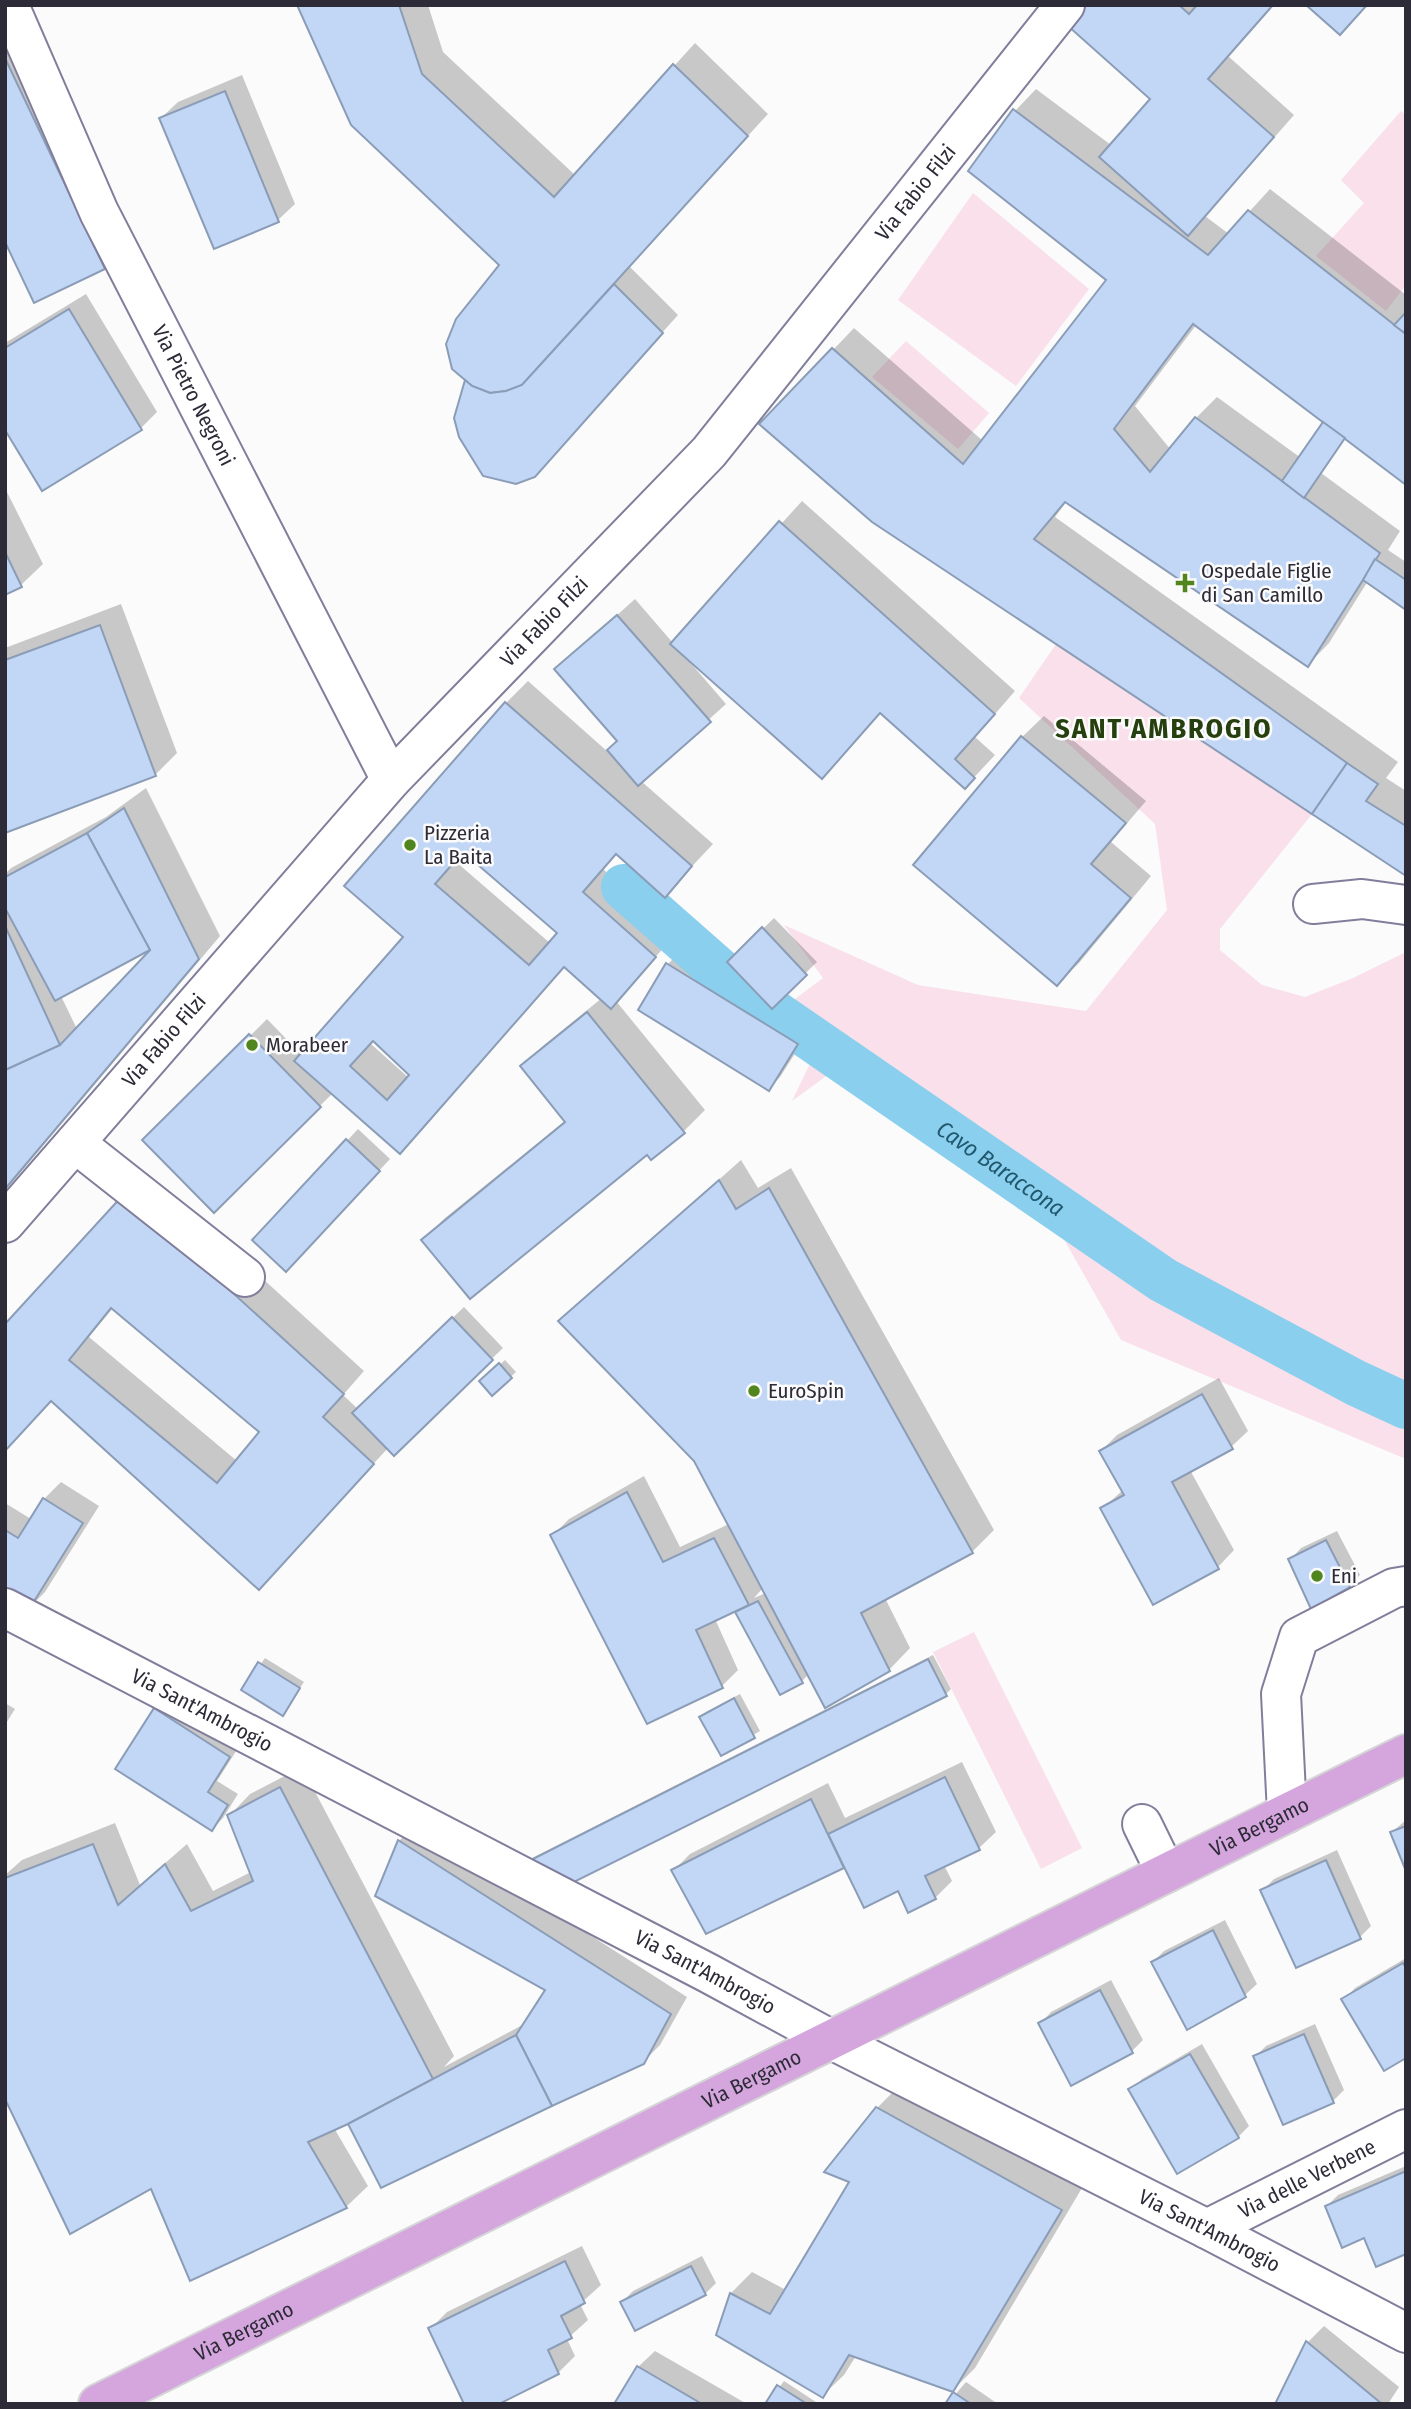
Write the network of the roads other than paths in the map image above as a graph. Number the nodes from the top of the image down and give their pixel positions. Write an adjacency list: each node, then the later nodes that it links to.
1 (9, 5): 3 (street, Via Pietro Negroni)
2 (1065, 5): 3 (street, Via Fabio Filzi)
3 (391, 780): 6 (street, Via Fabio Filzi)
4 (1314, 904): 5 (street)
5 (1406, 905)
6 (75, 1143): 7 (street, Via Fabio Filzi); 8 (street)
7 (5, 1223)
8 (244, 1277)
9 (1406, 1586): 12 (street)
10 (5, 1608): 15 (street, Via Sant'Ambrogio)
11 (1406, 1754): 12 (main road, Via Bergamo)
12 (1287, 1813): 14 (main road, Via Bergamo)
13 (1142, 1825): 14 (street)
14 (1166, 1872): 15 (main road, Via Bergamo)
15 (830, 2039): 17 (street, Via Sant'Ambrogio); 19 (main road, Via Bergamo)
16 (1406, 2129): 17 (street, Via delle Verbene)
17 (1207, 2229): 18 (street, Via Sant'Ambrogio)
18 (1406, 2333)
19 (98, 2404)

